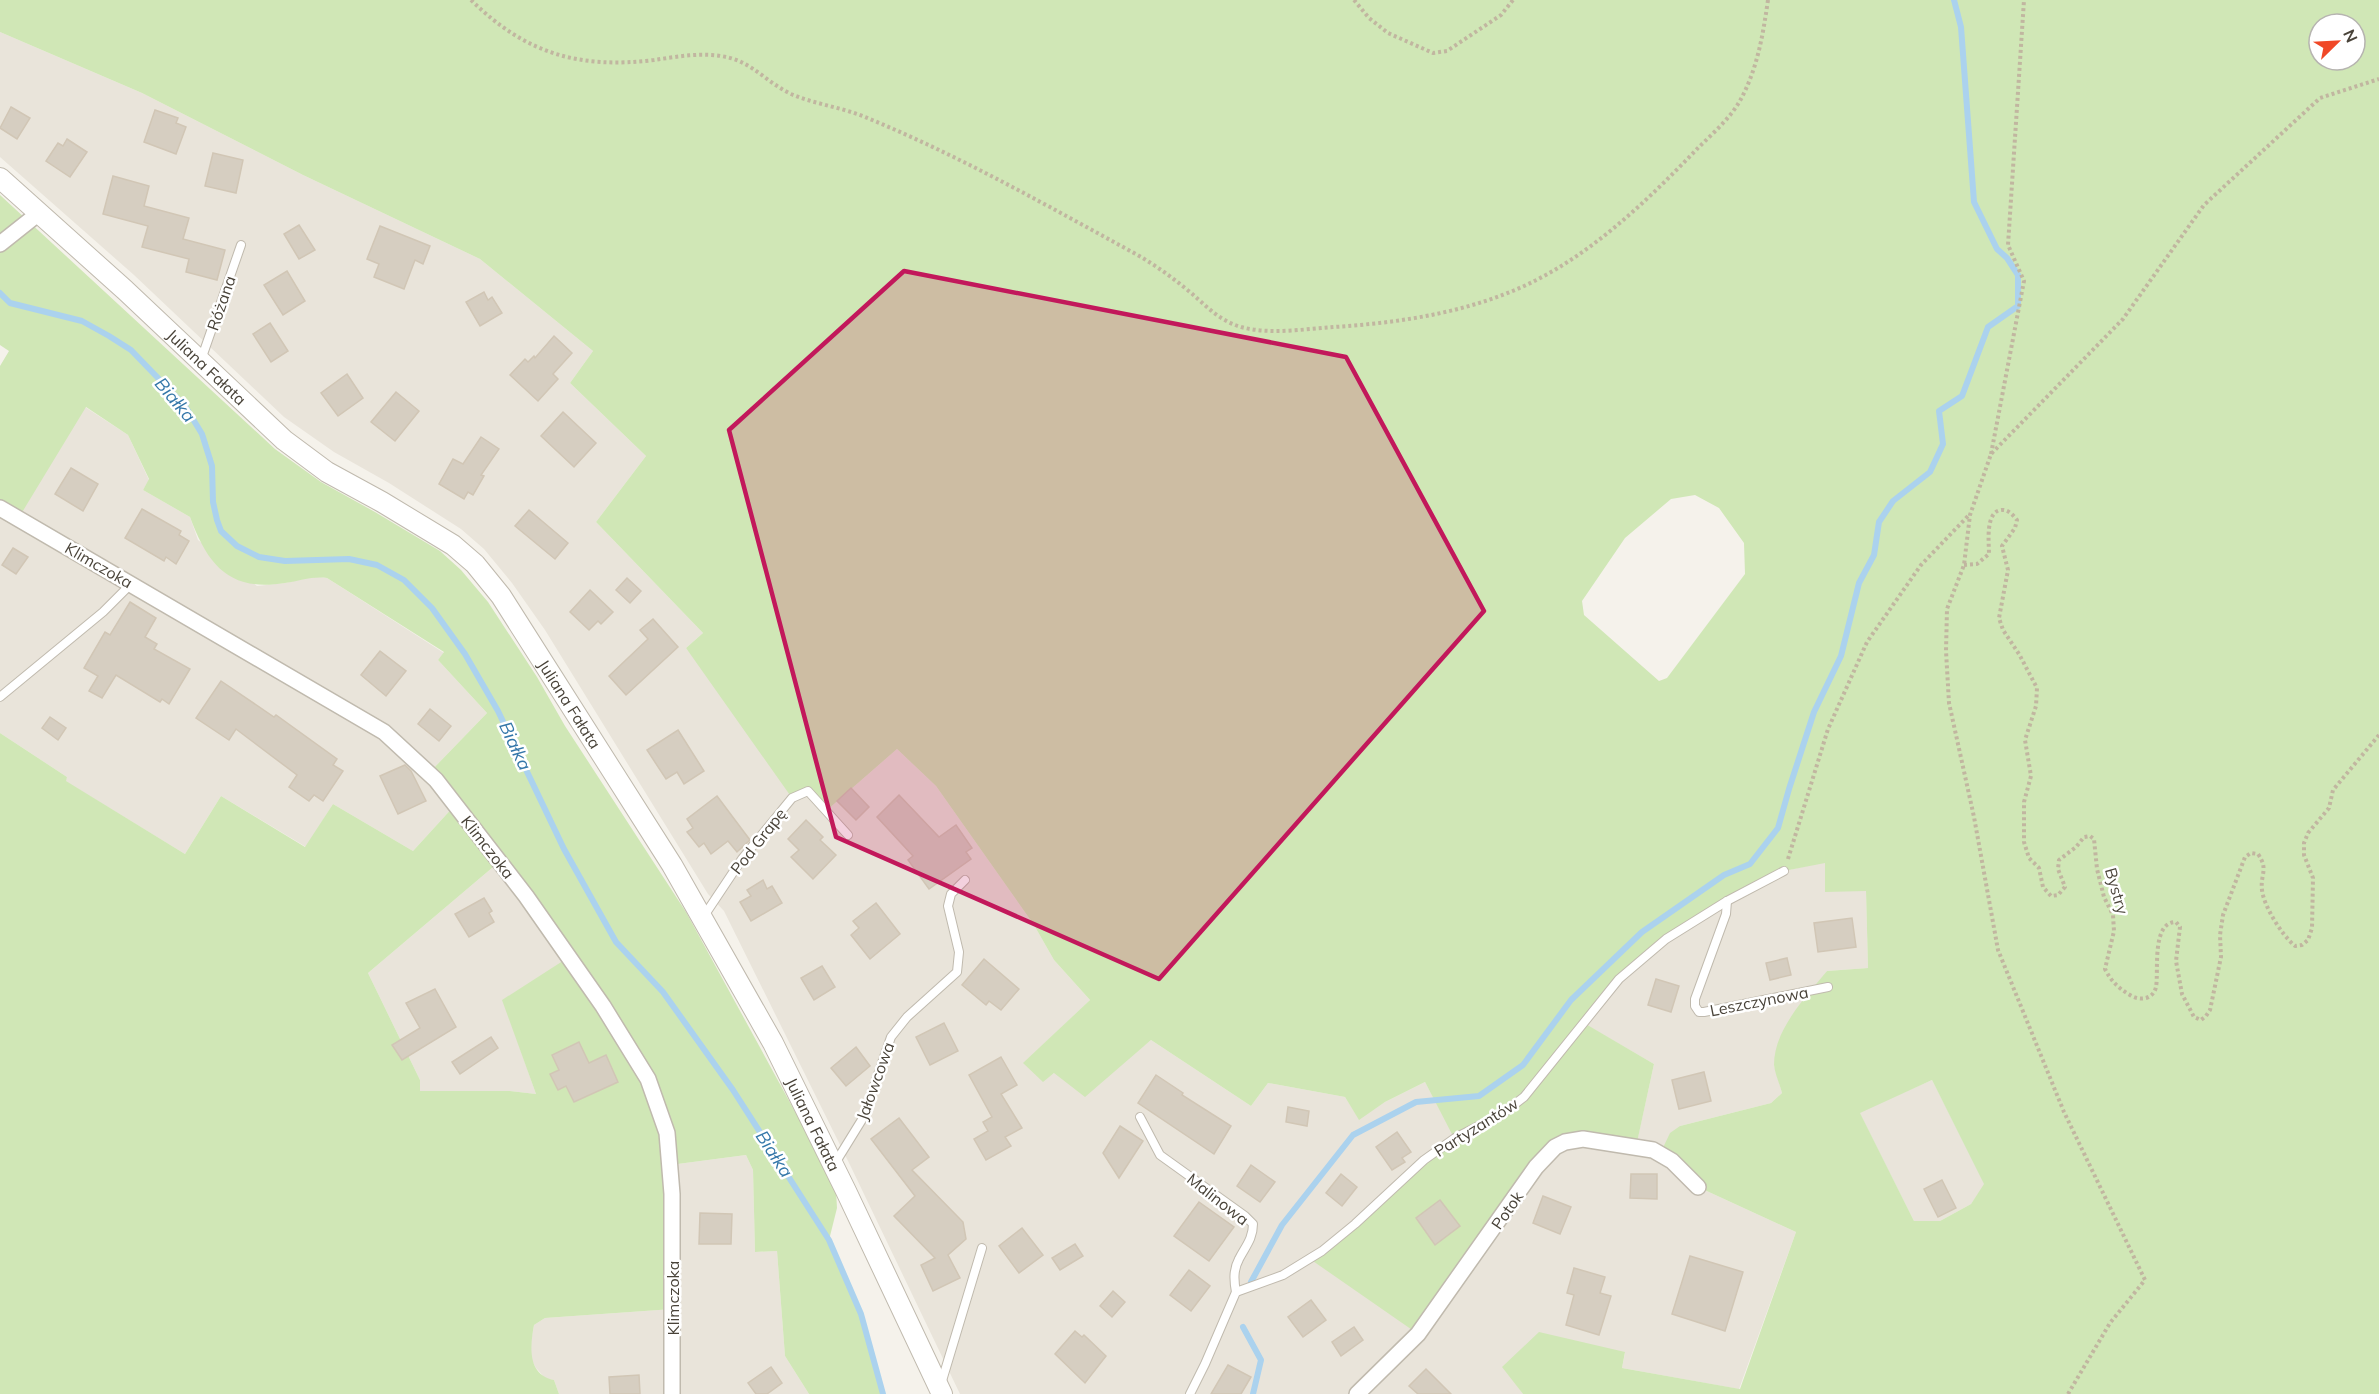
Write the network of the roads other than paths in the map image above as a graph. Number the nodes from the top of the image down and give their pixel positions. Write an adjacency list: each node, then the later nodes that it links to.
1 (0, 178): 2 (street, Juliana Fałata)
2 (39, 213): 3 (street); 5 (street, Juliana Fałata)
3 (0, 244)
4 (241, 245): 5 (lane, Różana)
5 (200, 361): 13 (street, Juliana Fałata)
6 (0, 508): 7 (street, Klimczoka)
7 (131, 584): 8 (lane); 21 (street, Klimczoka)
8 (0, 697)
9 (848, 835): 13 (lane, Pod Grapę)
10 (1784, 871): 12 (lane, Partyzantów)
11 (965, 880): 16 (lane, Jałowcowa)
12 (1727, 901): 14 (lane, Leszczynowa); 19 (lane, Partyzantów)
13 (703, 918): 16 (street, Juliana Fałata)
14 (1828, 987)
15 (1140, 1117): 19 (lane, Malinowa)
16 (834, 1167): 20 (street, Juliana Fałata)
17 (1698, 1187): 23 (street, Potok)
18 (982, 1248): 20 (lane)
19 (1236, 1292): 22 (lane)
20 (941, 1392)
21 (672, 1394)
22 (1190, 1394)
23 (1357, 1394)

